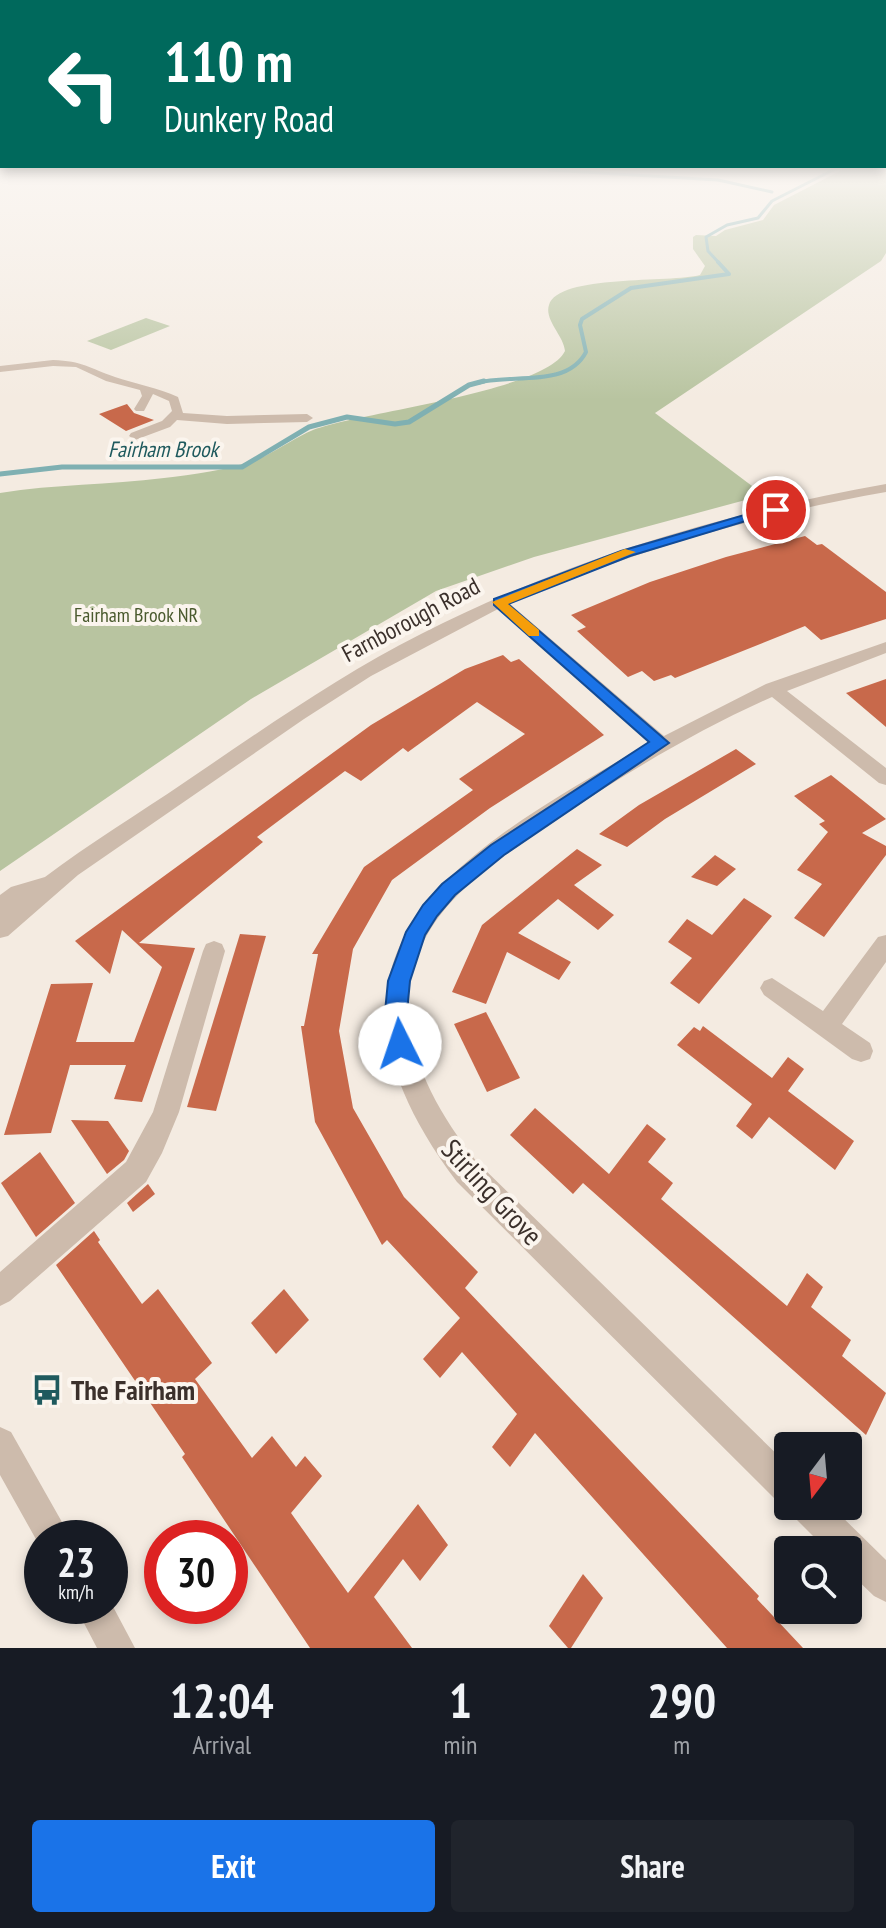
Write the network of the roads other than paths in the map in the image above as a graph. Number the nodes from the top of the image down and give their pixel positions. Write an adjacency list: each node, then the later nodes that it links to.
1 (0, 369): 2 (street)
2 (144, 388): 3 (street); 4 (street)
3 (140, 409)
4 (177, 416): 5 (street); 6 (street)
5 (307, 418)
6 (135, 436)
7 (886, 488): 8 (street, Farnborough Road)
8 (499, 602): 11 (street); 13 (street, Farnborough Road)
9 (886, 647): 10 (street, Stirling Grove)
10 (772, 688): 11 (street, Stirling Grove); 12 (street)
11 (661, 743): 23 (street, Stirling Grove)
12 (886, 778)
13 (52, 882): 14 (street, Farnborough Road); 15 (street, Farnborough Road)
14 (0, 906)
15 (0, 929)
16 (886, 944): 19 (street)
17 (214, 951): 21 (street)
18 (772, 988): 19 (street)
19 (826, 1026): 20 (street)
20 (861, 1051)
21 (0, 1291)
22 (0, 1443): 24 (street)
23 (774, 1474)
24 (44, 1520)
25 (821, 1520): 26 (street)
26 (886, 1584)
27 (103, 1624): 28 (street)
28 (117, 1648)

